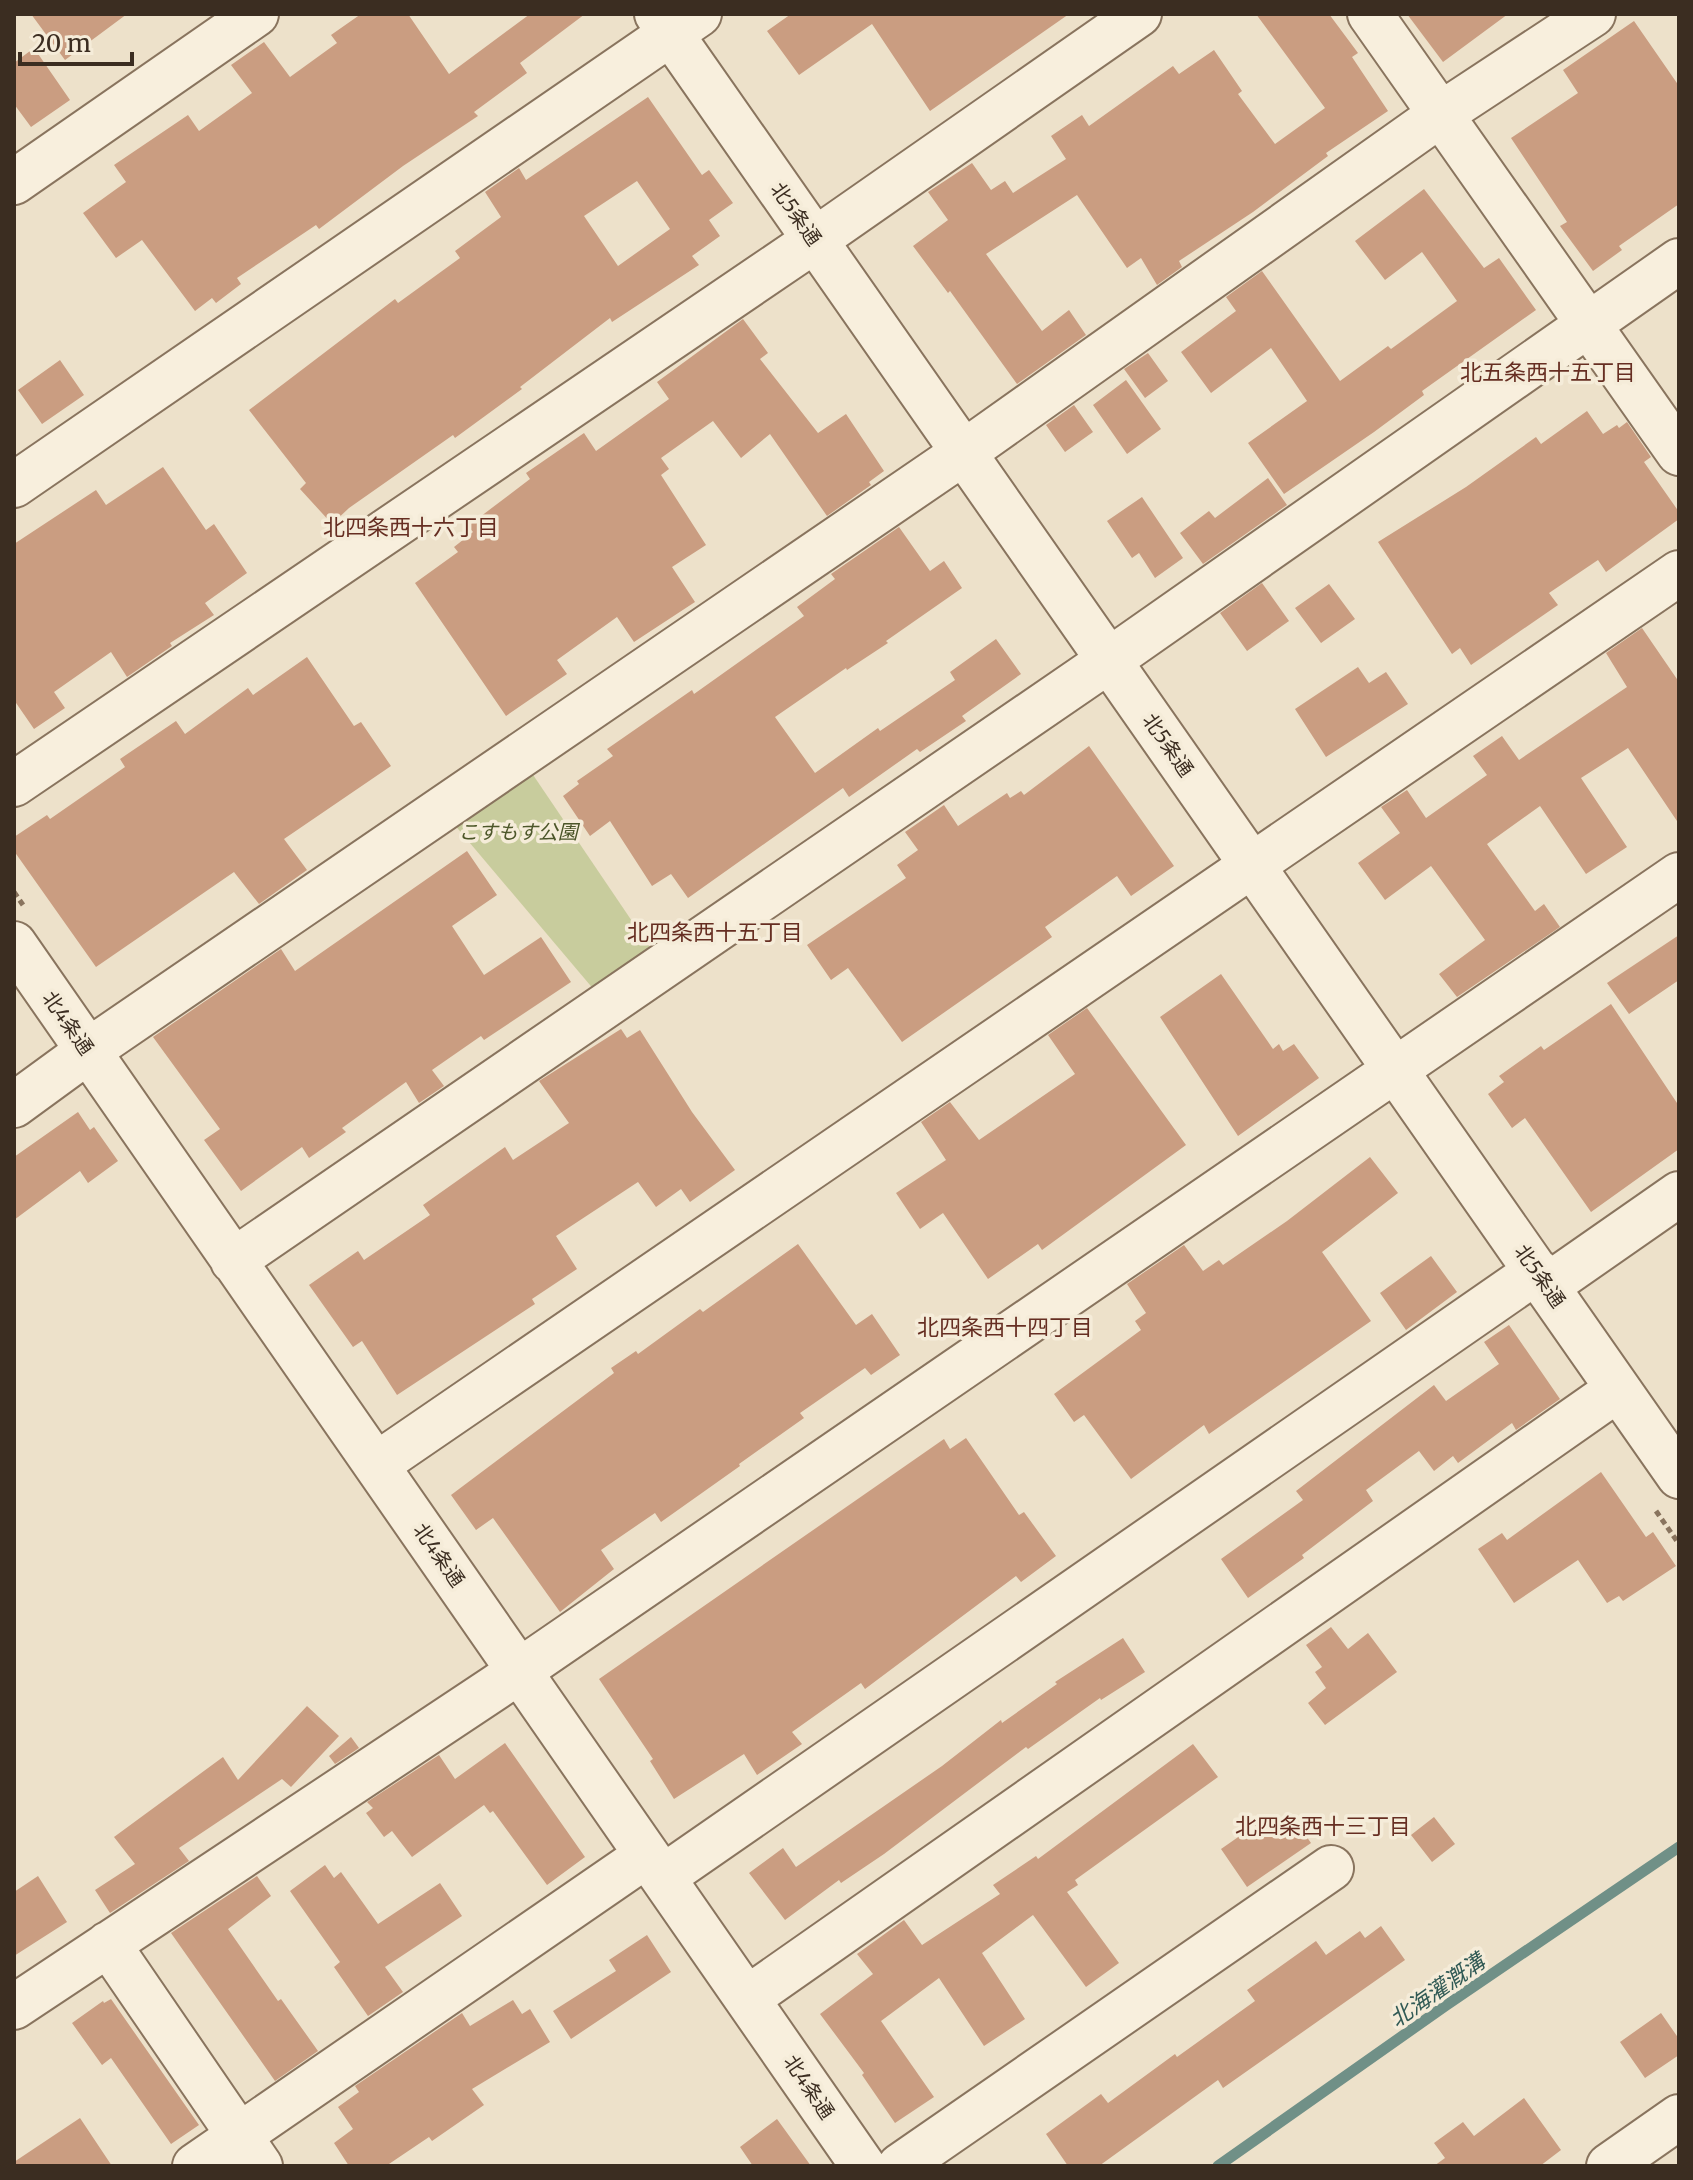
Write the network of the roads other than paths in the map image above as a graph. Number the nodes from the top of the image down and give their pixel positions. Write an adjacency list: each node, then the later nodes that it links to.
1 (256, 14): 7 (street)
2 (1139, 14): 8 (street)
3 (1370, 14): 6 (street)
4 (1593, 14): 6 (street)
5 (675, 21): 8 (street, 北5条通); 13 (street)
6 (1441, 114): 10 (street); 11 (street)
7 (14, 182)
8 (815, 240): 11 (street, 北5条通); 16 (street)
9 (1679, 261): 10 (street)
10 (1588, 324): 12 (street); 15 (street)
11 (963, 453): 15 (street, 北5条通); 20 (street)
12 (1679, 453)
13 (14, 485)
14 (1679, 573): 17 (street)
15 (1108, 661): 17 (street, 北5条通); 24 (street)
16 (14, 784)
17 (1253, 864): 21 (street, 北5条通); 27 (street)
18 (1679, 875): 21 (street)
19 (14, 944): 20 (street, 北4条通)
20 (88, 1051): 22 (street); 24 (street, 北4条通)
21 (1395, 1071): 25 (street, 北5条通); 29 (street)
22 (14, 1105)
23 (1679, 1194): 25 (street)
24 (233, 1261): 27 (street, 北4条通)
25 (1542, 1278): 26 (street, 北5条通); 30 (street)
26 (1618, 1389): 28 (street, 北5条通); 33 (street)
27 (376, 1465): 29 (street, 北4条通)
28 (1679, 1476)
29 (520, 1671): 30 (street, 北4条通); 32 (street)
30 (655, 1866): 33 (street, 北4条通); 36 (street)
31 (1331, 1868): 37 (street)
32 (108, 1944): 34 (street); 36 (street)
33 (748, 1998): 37 (street, 北4条通)
34 (14, 2007)
35 (1679, 2117): 39 (street)
36 (250, 2151): 38 (street)
37 (869, 2165)
38 (195, 2166)
39 (1609, 2166)

